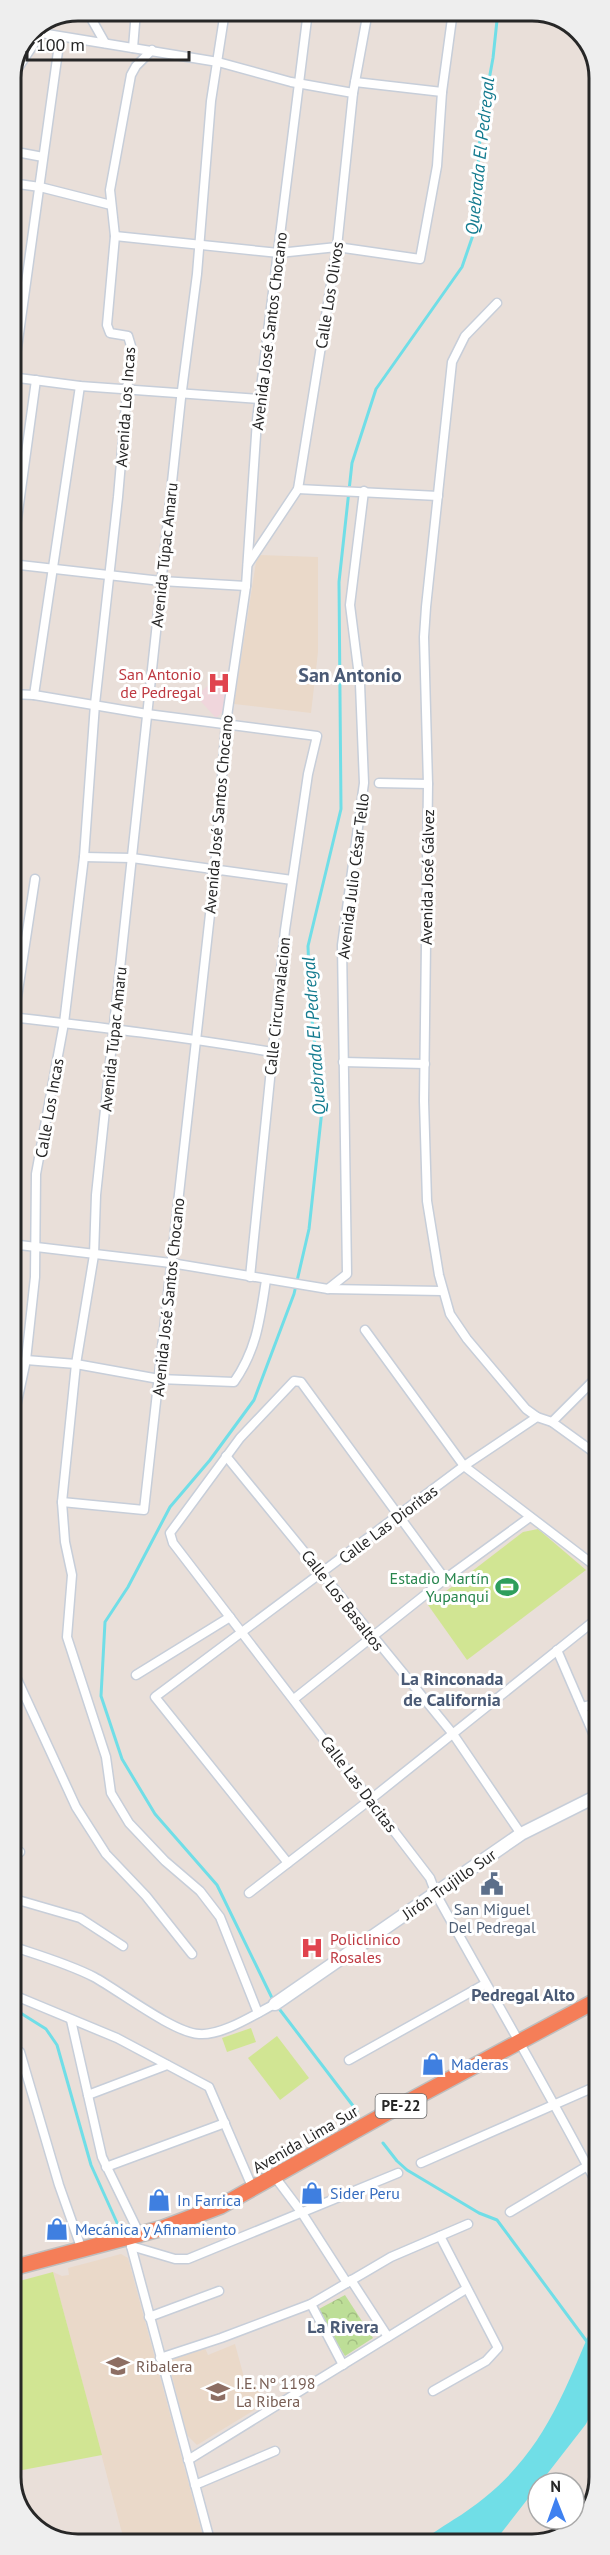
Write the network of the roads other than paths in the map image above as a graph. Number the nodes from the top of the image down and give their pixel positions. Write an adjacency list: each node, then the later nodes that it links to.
1 (92, 21): 10 (street)
2 (135, 21): 11 (street)
3 (224, 21): 14 (street, Avenida Túpac Amaru)
4 (307, 21): 16 (street, Avenida José Santos Chocano)
5 (366, 21): 15 (street, Calle Los Olivos)
6 (452, 21): 17 (street)
7 (43, 33): 8 (street)
8 (60, 37): 10 (street); 20 (street)
9 (37, 39): 13 (street)
10 (105, 43): 11 (street)
11 (133, 48): 12 (street)
12 (152, 50): 14 (street); 23 (street, Avenida Los Incas)
13 (24, 58)
14 (218, 62): 16 (street); 25 (street, Avenida Túpac Amaru)
15 (354, 82): 17 (street); 18 (street, Calle Los Olivos)
16 (298, 83): 18 (street); 27 (street, Avenida José Santos Chocano)
17 (442, 92): 26 (street)
18 (353, 93): 26 (street, Calle Los Olivos)
19 (21, 153): 20 (street)
20 (43, 157): 22 (street)
21 (21, 184): 22 (street)
22 (40, 187): 23 (street); 29 (street)
23 (111, 205): 24 (street, Avenida Los Incas)
24 (115, 236): 25 (street); 33 (street, Avenida Los Incas)
25 (199, 243): 27 (street); 34 (street, Avenida Túpac Amaru)
26 (337, 247): 27 (street); 36 (street, Calle Los Olivos)
27 (279, 253): 35 (street, Avenida José Santos Chocano)
28 (497, 303): 39 (street, Avenida José Gálvez)
29 (21, 316)
30 (21, 378): 31 (street)
31 (36, 380): 32 (street); 37 (street)
32 (80, 386): 33 (street); 42 (street)
33 (128, 388): 34 (street); 43 (street, Avenida Los Incas)
34 (181, 394): 35 (street); 44 (street, Avenida Túpac Amaru)
35 (260, 399): 40 (street, Avenida José Santos Chocano)
36 (298, 489): 38 (street); 40 (street, Calle Los Olivos)
37 (21, 490)
38 (364, 491): 39 (street); 64 (street, Avenida Julio César Tello)
39 (438, 496): 52 (street, Avenida José Gálvez)
40 (248, 564): 45 (street, Avenida José Santos Chocano)
41 (21, 565): 42 (street)
42 (52, 569): 43 (street); 47 (street)
43 (108, 575): 44 (street); 48 (street, Avenida Los Incas)
44 (161, 581): 45 (street); 49 (street, Avenida Túpac Amaru)
45 (246, 586): 50 (street, Avenida José Santos Chocano)
46 (21, 694): 47 (street)
47 (34, 695): 48 (street)
48 (95, 704): 49 (street); 53 (street, Calle Los Incas)
49 (147, 714): 50 (street); 54 (street, Avenida Túpac Amaru)
50 (226, 723): 55 (street, Avenida José Santos Chocano); 57 (street, Calle Circunvalacion)
51 (379, 783): 52 (street)
52 (428, 784): 65 (street, Avenida José Gálvez)
53 (84, 856): 54 (street); 60 (street, Calle Los Incas)
54 (132, 858): 55 (street); 61 (street, Avenida Túpac Amaru)
55 (215, 869): 57 (street); 62 (street, Avenida José Santos Chocano)
56 (35, 879): 58 (street)
57 (292, 880): 63 (street, Calle Circunvalacion)
58 (21, 963)
59 (21, 1018): 60 (street)
60 (64, 1023): 61 (street); 67 (street, Calle Los Incas)
61 (113, 1027): 62 (street); 68 (street, Avenida Túpac Amaru)
62 (196, 1039): 63 (street); 69 (street, Avenida José Santos Chocano)
63 (272, 1052): 70 (street, Calle Circunvalacion)
64 (343, 1062): 65 (street); 72 (street, Avenida Julio César Tello)
65 (425, 1064): 73 (street, Avenida José Gálvez)
66 (21, 1245): 67 (street)
67 (34, 1246): 68 (street); 75 (street, Calle Los Incas)
68 (94, 1255): 69 (street); 76 (street, Avenida Túpac Amaru)
69 (171, 1263): 70 (street); 77 (street, Avenida José Santos Chocano)
70 (250, 1277): 71 (street)
71 (266, 1280): 72 (street); 77 (street)
72 (328, 1290): 73 (street)
73 (442, 1291): 80 (street, Avenida José Gálvez)
74 (365, 1330): 84 (street)
75 (26, 1360): 76 (street); 78 (street, Calle Los Incas)
76 (76, 1364): 77 (street); 85 (street, Avenida Túpac Amaru)
77 (159, 1379): 85 (street, Avenida José Santos Chocano)
78 (21, 1383)
79 (589, 1385): 81 (street)
80 (537, 1417): 81 (street, Avenida José Gálvez); 84 (street, Calle Las Dioritas)
81 (552, 1422): 82 (street, Avenida José Gálvez)
82 (589, 1449)
83 (226, 1456): 86 (street); 89 (street, Calle Los Basaltos); 91 (street, Calle Las Dacitas)
84 (464, 1466): 86 (street, Calle Las Dioritas); 87 (street)
85 (62, 1502): 117 (street, Avenida Túpac Amaru)
86 (399, 1516): 89 (street, Calle Las Dioritas); 90 (street)
87 (531, 1517): 88 (street); 90 (street)
88 (589, 1561)
89 (322, 1573): 93 (street, Calle Las Dioritas); 94 (street, Calle Los Basaltos)
90 (445, 1579): 94 (street)
91 (230, 1617): 93 (street, Calle Las Dacitas); 96 (street)
92 (589, 1625): 95 (street)
93 (243, 1633): 98 (street, Calle Las Dacitas); 106 (street, Calle Las Dioritas)
94 (371, 1636): 98 (street); 102 (street, Calle Los Basaltos)
95 (557, 1650): 100 (street); 102 (street)
96 (136, 1675)
97 (21, 1688): 112 (street)
98 (294, 1699): 103 (street, Calle Las Dacitas)
99 (589, 1705): 100 (street)
100 (582, 1707): 101 (street)
101 (589, 1724)
102 (453, 1734): 103 (street); 105 (street, Calle Los Basaltos)
103 (371, 1799): 106 (street); 108 (street, Calle Las Dacitas)
104 (589, 1800): 105 (street, Jirón Trujillo Sur)
105 (521, 1834): 108 (street, Jirón Trujillo Sur)
106 (288, 1863): 107 (street)
107 (249, 1893)
108 (436, 1894): 113 (street, Calle Las Dacitas); 115 (street, Jirón Trujillo Sur)
109 (21, 1901): 110 (street)
110 (123, 1946)
111 (21, 1950): 117 (street)
112 (192, 1954)
113 (485, 1984): 119 (street, Calle Las Dacitas); 121 (street)
114 (21, 1998): 118 (street)
115 (275, 2004): 117 (street)
116 (589, 2004): 119 (highway, Avenida Lima Sur / PE-22)
117 (258, 2013)
118 (72, 2020): 122 (street); 124 (street)
119 (518, 2043): 125 (street, Calle Las Dacitas); 131 (highway, Avenida Lima Sur / PE-22)
120 (21, 2055): 138 (street)
121 (349, 2060)
122 (167, 2065): 124 (street); 126 (street)
123 (589, 2089): 125 (street)
124 (88, 2095): 129 (street)
125 (556, 2104): 127 (street); 128 (street, Calle Las Dacitas)
126 (225, 2122): 129 (street); 132 (street)
127 (420, 2163)
128 (588, 2166): 133 (street)
129 (106, 2167): 137 (street)
130 (398, 2173): 134 (street)
131 (275, 2177): 132 (highway, Avenida Lima Sur / PE-22); 134 (street)
132 (253, 2189): 137 (highway, Avenida Lima Sur / PE-22)
133 (510, 2212)
134 (302, 2213): 137 (street); 140 (street)
135 (468, 2224): 136 (street)
136 (440, 2236): 140 (street); 141 (street)
137 (136, 2240): 138 (highway, Avenida Lima Sur / PE-22); 144 (street)
138 (82, 2250): 139 (highway, Avenida Lima Sur / PE-22)
139 (21, 2266)
140 (349, 2282): 143 (street); 145 (street)
141 (466, 2289): 145 (street); 148 (street)
142 (219, 2291): 144 (street)
143 (311, 2304): 146 (street); 147 (street)
144 (149, 2317): 146 (street)
145 (388, 2337): 147 (street)
146 (160, 2358): 150 (street)
147 (343, 2365): 150 (street)
148 (433, 2391)
149 (275, 2451): 151 (street)
150 (188, 2460): 151 (street)
151 (195, 2485): 152 (street)
152 (208, 2534)

